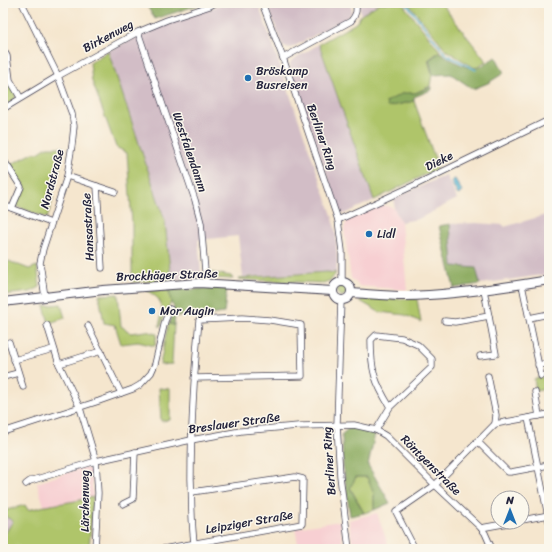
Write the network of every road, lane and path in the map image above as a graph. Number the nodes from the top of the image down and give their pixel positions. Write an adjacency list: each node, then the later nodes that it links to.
1 (22, 3): 8 (street, Nordstraße)
2 (215, 3): 5 (street, Birkenweg)
3 (262, 3): 7 (street, Berliner Ring)
4 (355, 3): 7 (street)
5 (138, 32): 8 (street, Birkenweg); 23 (street, Westfalendamm)
6 (3, 49): 9 (street)
7 (284, 58): 18 (street, Berliner Ring)
8 (58, 76): 9 (street, Birkenweg); 13 (street, Nordstraße)
9 (20, 97): 10 (street, Birkenweg)
10 (3, 109)
11 (549, 120): 18 (street, Dieke)
12 (3, 159): 17 (street)
13 (67, 176): 14 (street, Hansastraße); 19 (street, Nordstraße)
14 (97, 186): 15 (street, Hansastraße); 20 (street, Hansastraße)
15 (115, 192)
16 (3, 205): 17 (street)
17 (12, 208): 19 (street)
18 (338, 220): 22 (street, Berliner Ring)
19 (51, 223): 28 (street, Nordstraße)
20 (102, 268)
21 (549, 280): 24 (street)
22 (342, 282): 26 (street); 27 (street)
23 (206, 283): 26 (street, Brockhäger Straße); 28 (street, Brockhäger Straße)
24 (522, 285): 25 (street); 34 (street)
25 (484, 290): 27 (street); 33 (street)
26 (332, 291): 29 (street)
27 (351, 293): 29 (street)
28 (46, 297): 30 (street, Brockhäger Straße)
29 (341, 300): 60 (street, Berliner Ring)
30 (3, 302)
31 (170, 309): 53 (street)
32 (549, 314): 34 (street)
33 (489, 316): 35 (street); 41 (street)
34 (529, 318): 45 (street)
35 (445, 321)
36 (47, 325): 39 (street, Lärchenweg)
37 (88, 326): 40 (street)
38 (9, 342): 42 (street)
39 (53, 349): 42 (street); 44 (street, Lärchenweg)
40 (101, 351): 44 (street); 53 (street)
41 (480, 356)
42 (14, 360): 46 (street)
43 (549, 363): 45 (street)
44 (59, 364): 55 (street, Lärchenweg)
45 (538, 365): 48 (street)
46 (18, 373): 49 (street); 51 (street)
47 (488, 376): 59 (street)
48 (541, 376)
49 (3, 377)
50 (194, 378): 50 (street); 63 (street)
51 (23, 387)
52 (535, 392): 57 (street)
53 (121, 393): 55 (street)
54 (390, 407): 54 (street); 61 (street)
55 (80, 408): 62 (street); 66 (street, Lärchenweg)
56 (549, 414): 57 (street)
57 (540, 416): 58 (street)
58 (528, 418): 59 (street); 68 (street)
59 (495, 424): 64 (street)
60 (337, 426): 61 (street, Röntgenstraße); 63 (street, Breslauer Straße); 80 (street, Berliner Ring)
61 (376, 430): 70 (street, Röntgenstraße)
62 (3, 432)
63 (191, 440): 65 (street, Breslauer Straße); 71 (street)
64 (477, 441): 68 (street); 70 (street)
65 (135, 452): 66 (street, Breslauer Straße); 72 (street)
66 (96, 461): 69 (street, Breslauer Straße); 78 (street, Lärchenweg)
67 (549, 465): 68 (street)
68 (537, 467): 73 (street)
69 (26, 484)
70 (435, 485): 76 (street, Röntgenstraße); 81 (street)
71 (192, 492): 77 (street); 77 (street, Leipziger Straße)
72 (123, 504)
73 (549, 517): 74 (street)
74 (530, 519)
75 (490, 526): 76 (street)
76 (481, 528): 82 (street, Röntgenstraße)
77 (195, 546): 79 (street, Leipziger Straße)
78 (95, 549)
79 (163, 549)
80 (349, 549)
81 (415, 549)
82 (492, 549)

